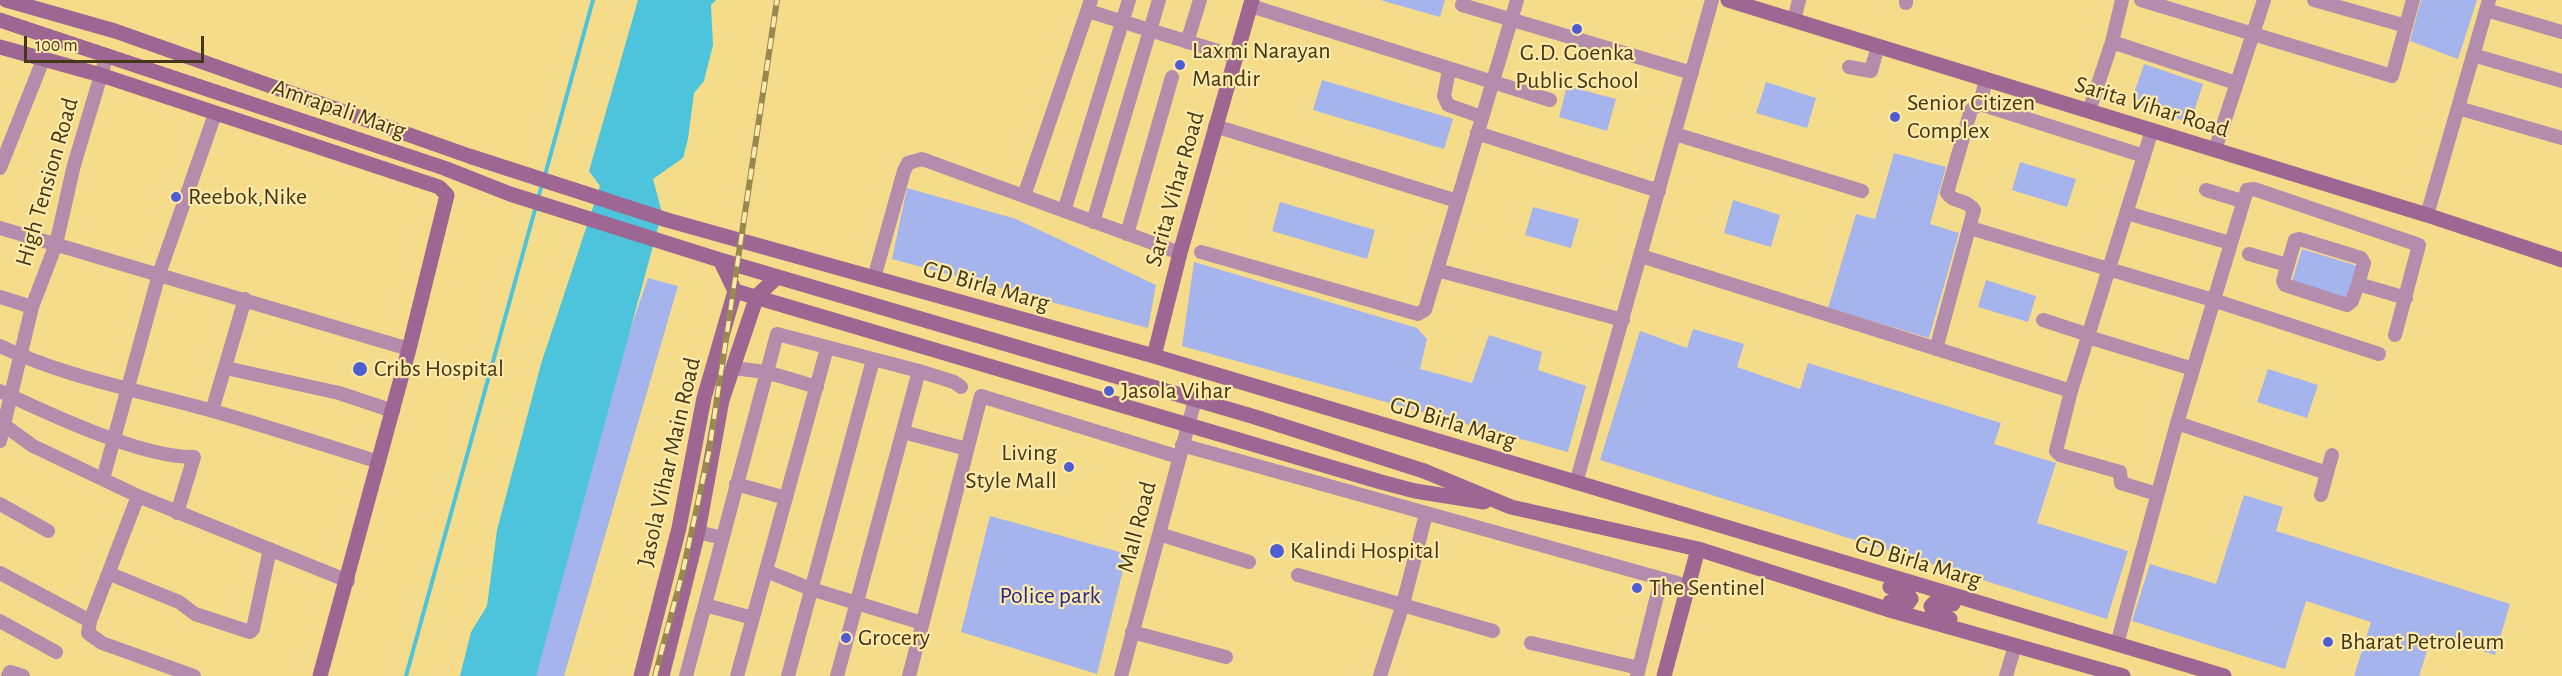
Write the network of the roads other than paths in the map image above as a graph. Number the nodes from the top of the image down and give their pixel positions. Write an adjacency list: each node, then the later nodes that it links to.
1 (6, 0): 70 (main road, Amrapali Marg)
2 (1129, 0): 21 (street)
3 (1159, 0): 23 (street)
4 (1200, 0): 26 (street)
5 (1517, 0): 19 (street)
6 (1712, 0): 38 (street)
7 (1728, 0): 20 (main road, Sarita Vihar Road)
8 (1799, 0): 20 (street)
9 (2122, 0): 27 (street)
10 (2142, 0): 25 (street)
11 (2264, 0): 25 (street)
12 (2314, 0): 22 (street)
13 (2413, 0): 22 (street)
14 (1252, 3): 33 (main road, Sarita Vihar Road); 37 (street)
15 (1462, 5): 19 (street)
16 (2488, 5): 24 (street); 32 (street)
17 (1090, 6): 21 (street); 64 (street)
18 (0, 20): 30 (main road, Amrapali Marg)
19 (1511, 20): 38 (street); 44 (street)
20 (1794, 20): 28 (main road, Sarita Vihar Road)
21 (1123, 21): 23 (street); 67 (street)
22 (2406, 26): 25 (street)
23 (1150, 31): 26 (street); 71 (street)
24 (2562, 32)
25 (2252, 34): 43 (street)
26 (1187, 42): 33 (street)
27 (2112, 42): 43 (street); 48 (street)
28 (1878, 46): 35 (street); 41 (main road, Sarita Vihar Road)
29 (0, 47): 34 (main road)
30 (85, 48): 31 (main road, Amrapali Marg); 36 (main road)
31 (107, 55): 39 (street, High Tension Road); 59 (main road, Amrapali Marg)
32 (2473, 55): 42 (street); 47 (street)
33 (1237, 57): 51 (main road, Sarita Vihar Road)
34 (43, 60): 36 (main road); 58 (street)
35 (1850, 67)
36 (79, 69): 39 (main road)
37 (1449, 70): 44 (street); 50 (street)
38 (1692, 74): 54 (street)
39 (101, 75): 49 (main road); 77 (street, High Tension Road)
40 (1172, 77): 74 (street)
41 (1986, 79): 46 (street); 48 (main road, Sarita Vihar Road)
42 (2562, 81)
43 (2236, 82): 56 (street)
44 (1492, 84): 45 (street); 50 (street)
45 (1550, 100)
46 (1980, 104): 57 (street); 73 (street)
47 (2458, 108): 55 (street); 69 (street)
48 (2089, 111): 52 (main road, Sarita Vihar Road)
49 (215, 114): 60 (main road); 87 (street)
50 (1482, 117): 53 (street)
51 (1215, 126): 65 (street); 79 (main road, Sarita Vihar Road)
52 (2152, 130): 56 (main road, Sarita Vihar Road); 57 (street)
53 (1477, 133): 62 (street); 65 (street)
54 (1675, 134): 62 (street); 63 (street)
55 (2562, 138)
56 (2215, 150): 69 (main road, Sarita Vihar Road)
57 (2144, 156): 68 (street)
58 (0, 168)
59 (444, 168): 60 (main road); 75 (main road, Amrapali Marg)
60 (439, 187): 104 (main road)
61 (2206, 190): 66 (street)
62 (1659, 191): 81 (street)
63 (1862, 191)
64 (1024, 196): 67 (street); 89 (street)
65 (1457, 201): 85 (street)
66 (2242, 201): 76 (street); 94 (street)
67 (1064, 211): 71 (street)
68 (2127, 213): 76 (street); 86 (street)
69 (2427, 215): 83 (main road, Sarita Vihar Road)
70 (667, 220): 89 (main road, GD Birla Marg)
71 (1093, 222): 74 (street)
72 (0, 228): 77 (street)
73 (1970, 228): 86 (street); 105 (street)
74 (1127, 234): 79 (street)
75 (663, 241): 82 (main road, GD Birla Marg)
76 (2230, 243): 96 (street)
77 (56, 244): 87 (street); 97 (street, High Tension Road)
78 (1202, 252): 85 (street)
79 (1180, 253): 108 (main road, Sarita Vihar Road)
80 (2249, 254): 84 (street)
81 (1641, 256): 98 (street); 105 (street)
82 (720, 260): 88 (main road, GD Birla Marg); 91 (main road)
83 (2562, 260)
84 (2287, 265): 90 (street); 90 (street)
85 (1437, 270): 98 (street)
86 (2110, 270): 96 (street); 101 (street)
87 (159, 274): 95 (street); 117 (street)
88 (777, 277): 92 (main road, Jasola Vihar Main Road); 120 (main road, GD Birla Marg)
89 (874, 278): 108 (main road, GD Birla Marg)
90 (2358, 284): 94 (street)
91 (735, 291): 92 (main road); 184 (main road, Jasola Vihar Main Road)
92 (757, 296): 111 (main road, Jasola Vihar Main Road); 123 (main road)
93 (0, 297): 97 (street)
94 (2406, 298): 100 (street)
95 (245, 299): 104 (street); 110 (street)
96 (2213, 300): 106 (street); 112 (street)
97 (32, 307): 107 (street, High Tension Road)
98 (1623, 320): 135 (street)
99 (2043, 320): 101 (street)
100 (2395, 335)
101 (2089, 336): 112 (street); 118 (street)
102 (0, 346): 107 (street)
103 (827, 348): 109 (street); 114 (street); 115 (street)
104 (409, 349): 122 (main road)
105 (1936, 349): 118 (street)
106 (2379, 354)
107 (21, 356): 117 (street); 119 (street, High Tension Road)
108 (1154, 356): 135 (main road, GD Birla Marg)
109 (873, 360): 113 (street); 160 (street)
110 (226, 368): 121 (street); 122 (street)
111 (734, 368): 114 (street); 146 (main road, Jasola Vihar Main Road)
112 (2193, 369): 124 (street)
113 (919, 371): 116 (street); 126 (street)
114 (766, 372): 115 (street); 136 (street)
115 (817, 387): 140 (street)
116 (961, 387)
117 (129, 390): 121 (street); 127 (street)
118 (2072, 390): 137 (street)
119 (6, 394): 125 (street, High Tension Road); 127 (street)
120 (1195, 400): 123 (street, Mall Road); 142 (main road, GD Birla Marg)
121 (212, 411): 132 (street)
122 (393, 411): 132 (main road)
123 (1188, 423): 130 (street, Mall Road); 142 (main road)
124 (2177, 423): 133 (street); 137 (street)
125 (4, 425): 128 (street, High Tension Road); 134 (street)
126 (903, 432): 129 (street); 162 (street)
127 (114, 439): 134 (street); 143 (street)
128 (0, 441)
129 (967, 449): 130 (street); 169 (street)
130 (1181, 451): 144 (street); 147 (street, Mall Road)
131 (2332, 454): 133 (street)
132 (379, 462): 158 (main road)
133 (2327, 473): 138 (street)
134 (103, 479): 139 (street)
135 (1576, 483): 151 (main road, GD Birla Marg)
136 (736, 484): 140 (street); 148 (street)
137 (2157, 494): 174 (street)
138 (2321, 495)
139 (138, 496): 143 (street); 155 (street)
140 (786, 498): 153 (street)
141 (0, 504): 145 (street)
142 (1511, 507): 150 (main road, GD Birla Marg)
143 (177, 513): 149 (street)
144 (1426, 514): 157 (street); 163 (street)
145 (48, 531)
146 (698, 532): 148 (street); 185 (main road, Jasola Vihar Main Road)
147 (1159, 534): 152 (street); 171 (street, Mall Road)
148 (722, 538): 164 (street)
149 (270, 549): 155 (street); 158 (street)
150 (1698, 549): 159 (main road); 161 (main road, GD Birla Marg)
151 (1834, 561): 161 (main road); 165 (main road, GD Birla Marg)
152 (1249, 562)
153 (766, 571): 160 (street); 166 (street)
154 (0, 573): 168 (street)
155 (110, 574): 168 (street)
156 (1299, 575): 163 (street)
157 (1661, 580): 159 (street); 178 (street)
158 (348, 581): 183 (main road)
159 (1688, 586): 193 (main road)
160 (812, 590): 162 (street); 188 (street)
161 (1844, 595): 172 (main road, GD Birla Marg)
162 (857, 603): 169 (street); 189 (street)
163 (1403, 604): 170 (street); 192 (street)
164 (705, 605): 166 (street); 186 (street)
165 (2000, 610): 172 (main road); 174 (main road, GD Birla Marg)
166 (753, 618): 187 (street)
167 (0, 621): 176 (street)
168 (90, 621): 182 (street)
169 (922, 623): 190 (street)
170 (1492, 631)
171 (1132, 632): 177 (street); 191 (street, Mall Road)
172 (1993, 639): 175 (main road, GD Birla Marg)
173 (1532, 643): 178 (street)
174 (2117, 644): 196 (main road, GD Birla Marg)
175 (2015, 646): 179 (main road, GD Birla Marg); 194 (street)
176 (56, 652)
177 (1226, 657)
178 (1638, 672)
179 (2097, 672): 195 (main road, GD Birla Marg)
180 (8, 676): 181 (street)
181 (23, 676)
182 (194, 676)
183 (320, 676)
184 (641, 676)
185 (662, 676)
186 (686, 676)
187 (737, 676)
188 (788, 676)
189 (837, 676)
190 (909, 676)
191 (1121, 676)
192 (1380, 676)
193 (1664, 676)
194 (2006, 676)
195 (2123, 676)
196 (2224, 676)

